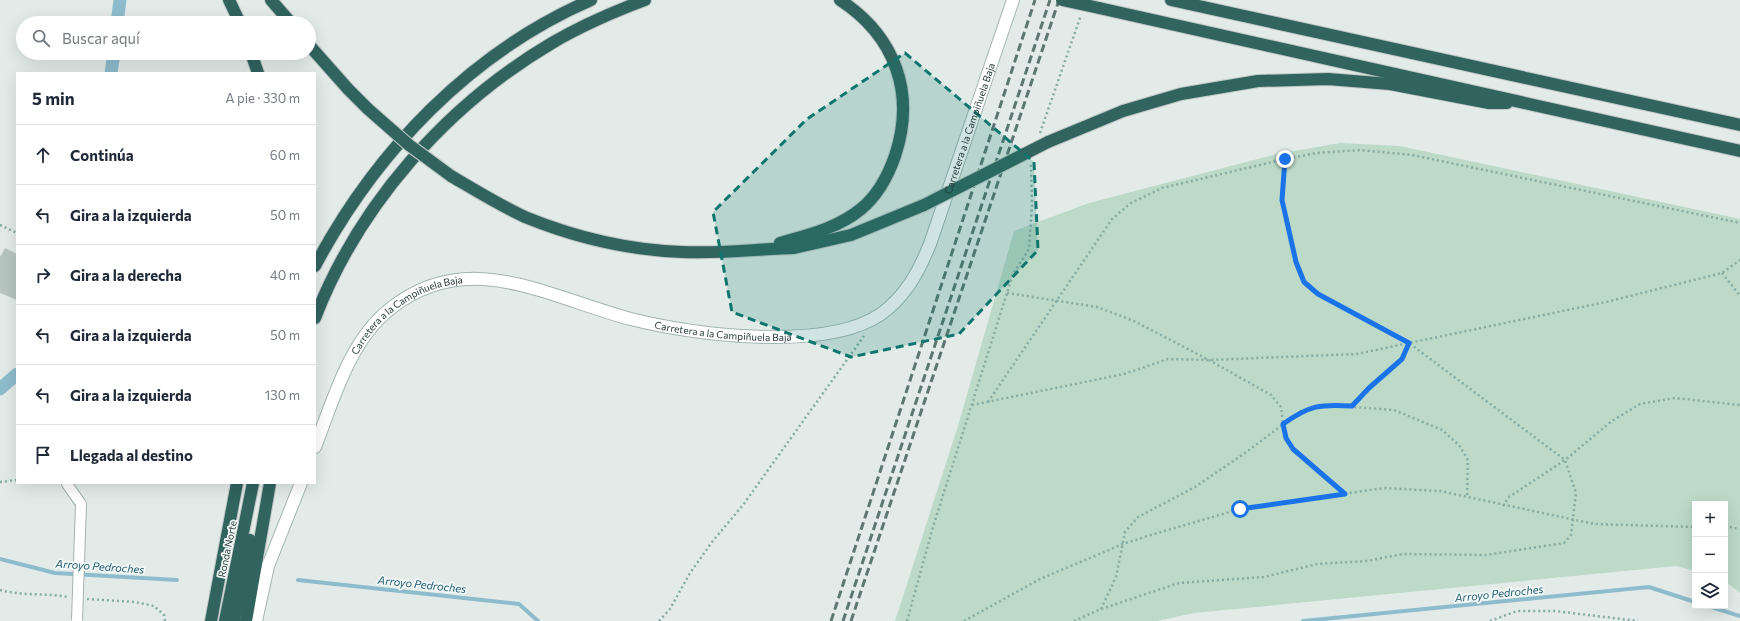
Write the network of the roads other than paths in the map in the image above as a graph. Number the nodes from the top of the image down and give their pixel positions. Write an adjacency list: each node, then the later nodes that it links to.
1 (229, 0): 9 (highway)
2 (271, 0): 10 (highway)
3 (591, 0): 18 (highway)
4 (645, 0): 19 (highway)
5 (840, 0): 17 (highway)
6 (1013, 0): 20 (street, Carretera a la Campiñuela Baja)
7 (1062, 0): 14 (highway, bridge)
8 (1171, 0): 15 (highway)
9 (237, 16)
10 (285, 16)
11 (316, 53): 17 (highway, bridge)
12 (253, 60): 13 (highway)
13 (258, 72)
14 (1516, 102): 16 (highway); 17 (highway, bridge)
15 (1740, 125)
16 (1740, 152)
17 (758, 249)
18 (316, 264)
19 (316, 316)
20 (316, 446)
21 (67, 484): 27 (street, bridge)
22 (237, 484): 28 (highway)
23 (253, 484): 29 (highway, Ronda Norte)
24 (262, 484): 30 (highway, Ronda Norte)
25 (270, 484): 31 (highway)
26 (301, 484): 32 (street)
27 (77, 621)
28 (211, 621)
29 (225, 621)
30 (234, 621)
31 (246, 621)
32 (256, 621)

